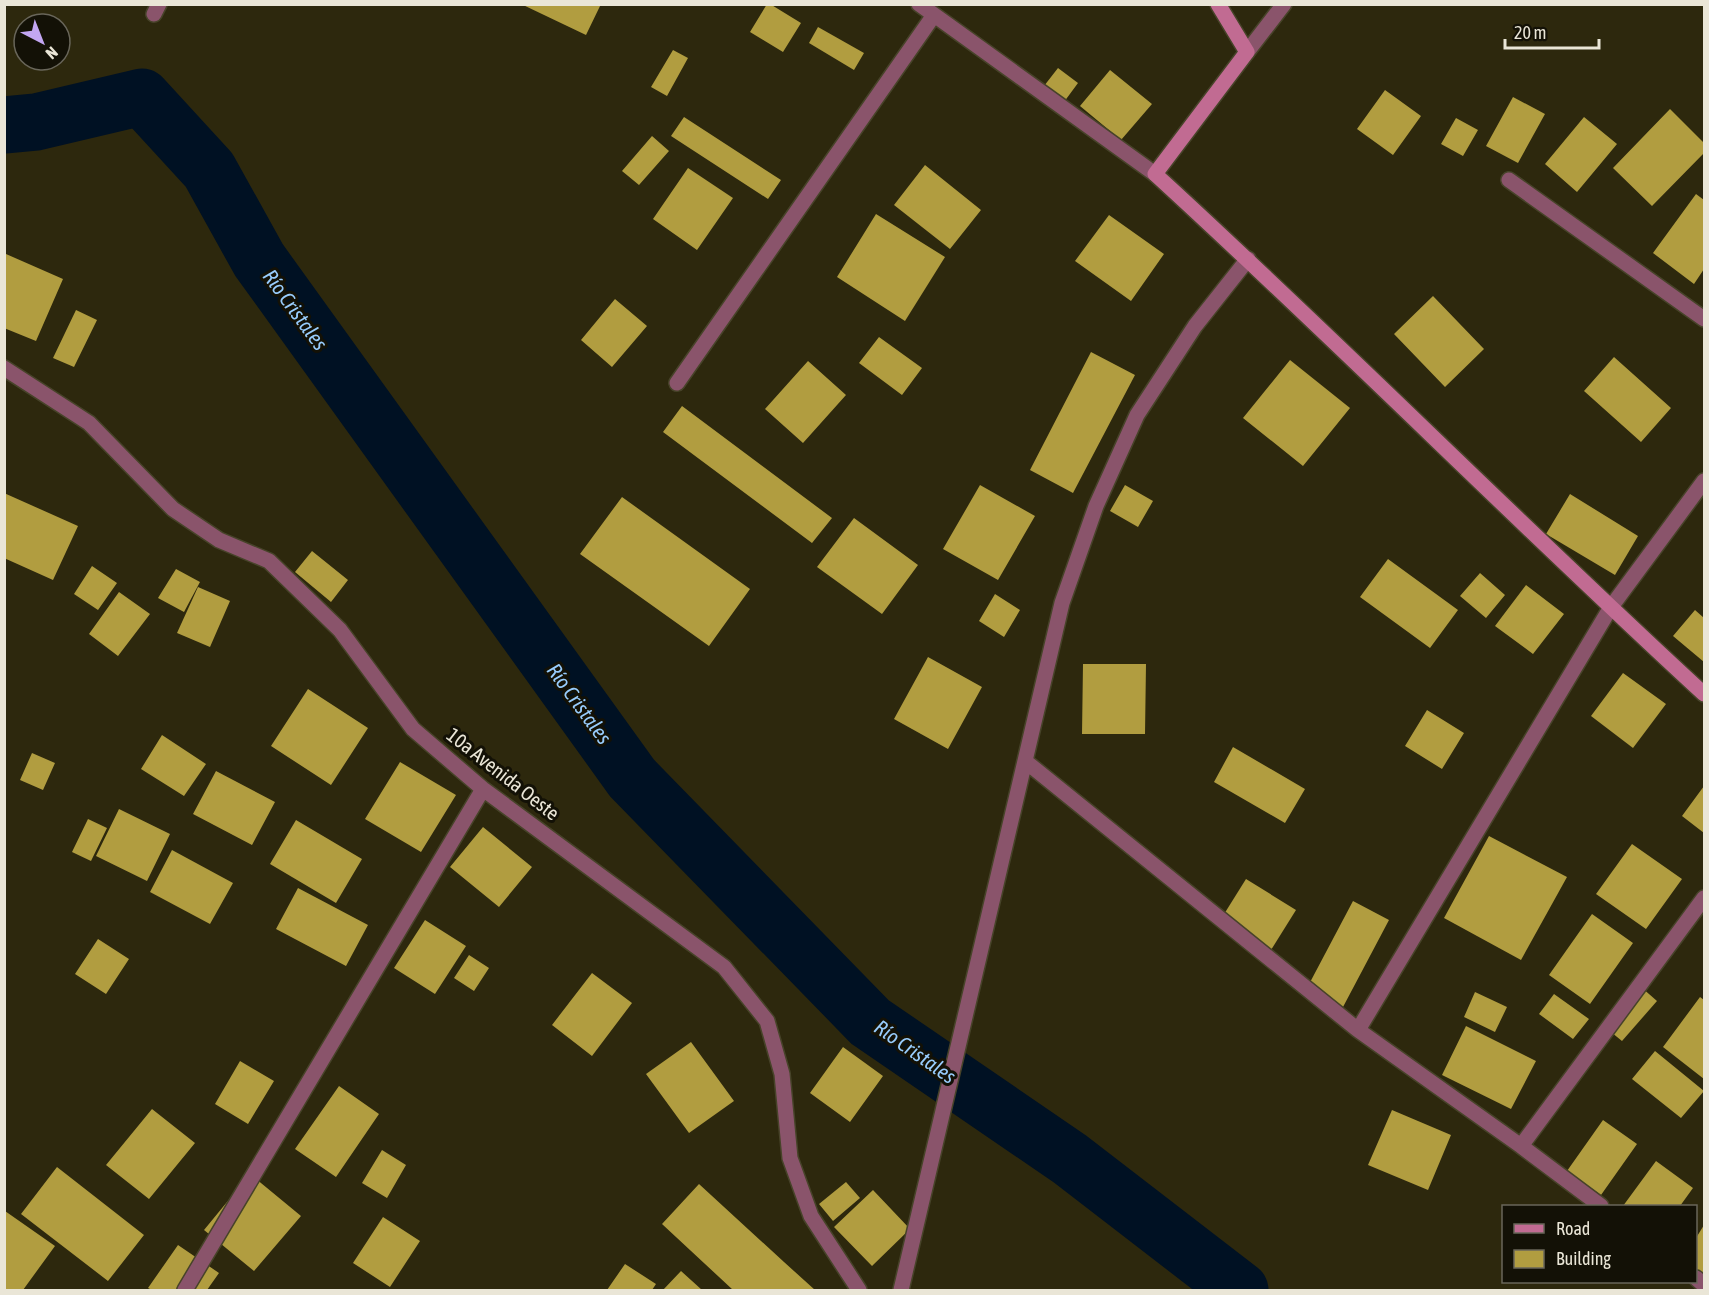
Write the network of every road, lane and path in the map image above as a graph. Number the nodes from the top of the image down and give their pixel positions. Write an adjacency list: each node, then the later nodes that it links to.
1 (919, 4): 4 (street)
2 (1218, 4): 5 (street)
3 (1284, 4): 5 (street)
4 (934, 15): 6 (street); 11 (street)
5 (1247, 52): 6 (street)
6 (1155, 174): 8 (street)
7 (1509, 180): 9 (street)
8 (1248, 259): 13 (street); 15 (street)
9 (1704, 319)
10 (4, 368): 16 (street, 10a Avenida Oeste)
11 (677, 383)
12 (1704, 481): 13 (street)
13 (1611, 607): 14 (street); 18 (street)
14 (1704, 694)
15 (1025, 761): 18 (street); 23 (street)
16 (483, 789): 21 (street); 22 (street, 10a Avenida Oeste)
17 (1704, 898): 19 (street)
18 (1358, 1030): 19 (street)
19 (1521, 1146): 20 (street)
20 (1600, 1205)
21 (185, 1290)
22 (859, 1290)
23 (901, 1290)

